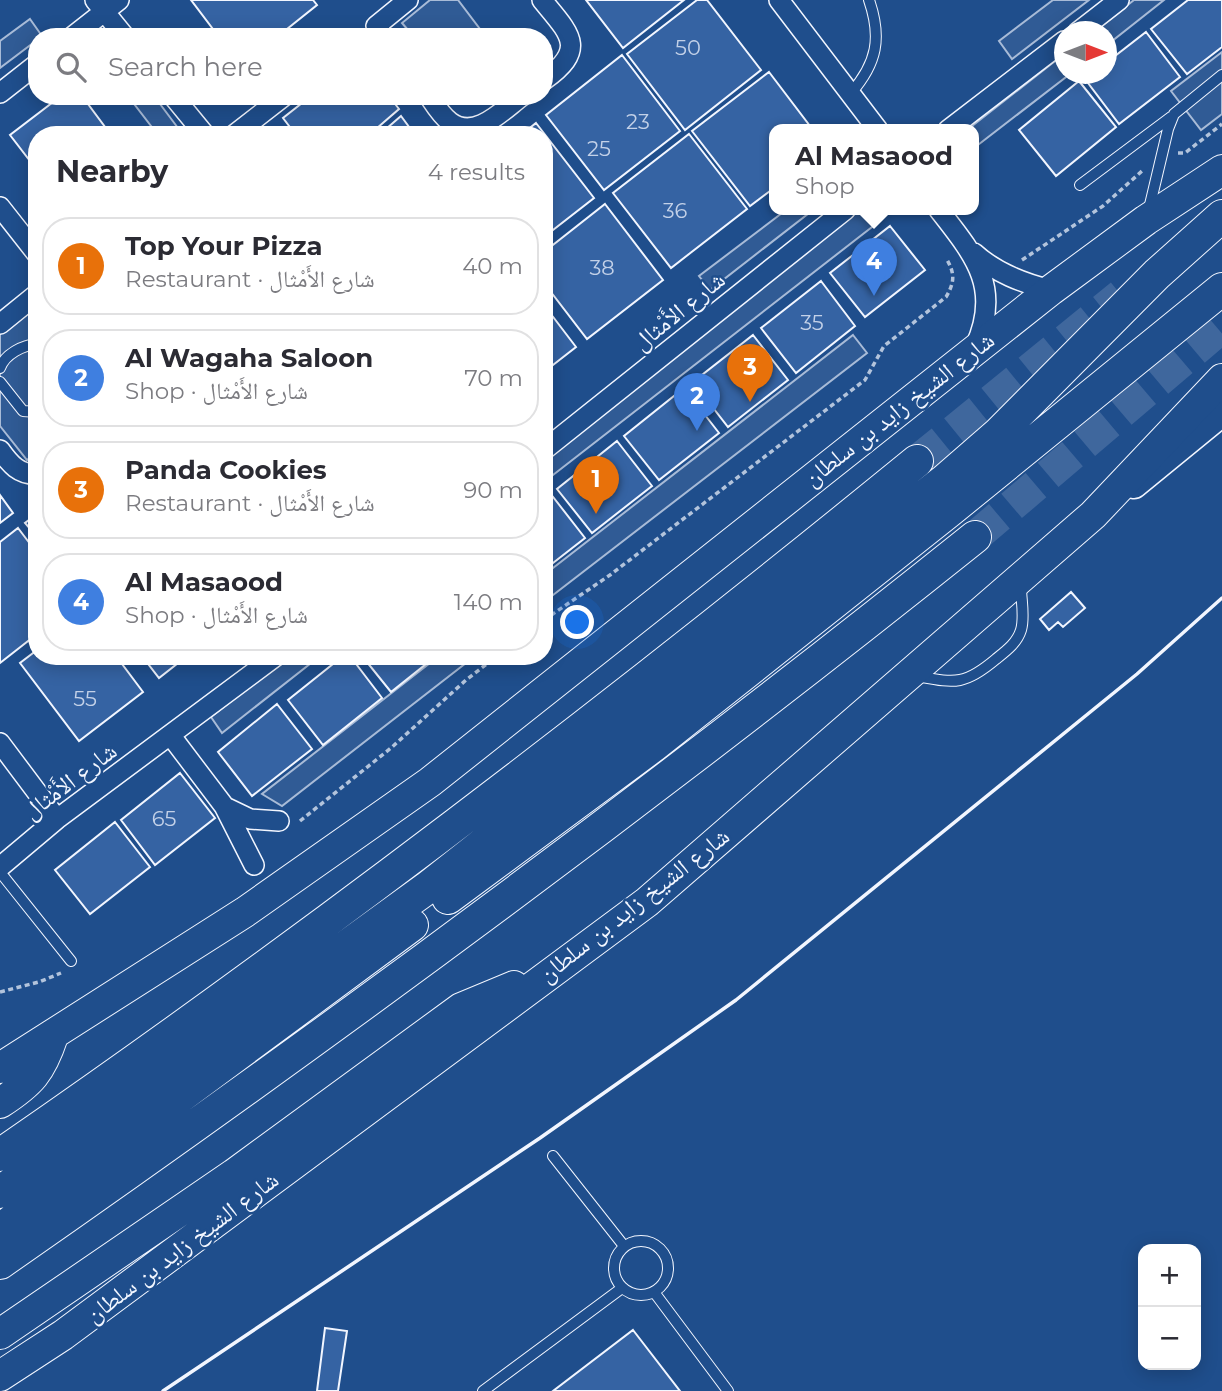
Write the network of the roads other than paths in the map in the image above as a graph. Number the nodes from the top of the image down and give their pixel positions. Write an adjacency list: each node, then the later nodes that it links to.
1 (408, 0): 10 (street)
2 (542, 0): 13 (street)
3 (779, 0): 16 (street)
4 (869, 0): 16 (lane)
5 (1119, 0): 7 (street)
6 (106, 4): 8 (street); 9 (street)
7 (1092, 21)
8 (81, 28)
9 (120, 28)
10 (379, 28)
11 (1054, 49): 23 (street)
12 (28, 71): 15 (street)
13 (553, 73)
14 (1222, 75): 21 (lane)
15 (0, 93)
16 (851, 93): 22 (street)
17 (180, 105): 24 (street)
18 (272, 105): 25 (street)
19 (436, 105): 26 (street)
20 (510, 105): 27 (street)
21 (1174, 114): 29 (lane); 34 (lane)
22 (874, 124)
23 (956, 124)
24 (198, 126)
25 (246, 126)
26 (461, 126)
27 (477, 126)
28 (1222, 170): 34 (main road, شارع الشيخ زايد بن سلطان)
29 (1080, 185)
30 (0, 207): 35 (street)
31 (839, 215): 48 (street, شارع الأَمْثال)
32 (943, 215): 36 (street)
33 (1222, 216): 71 (highway)
34 (1146, 220): 38 (main road, شارع الشيخ زايد بن سلطان)
35 (28, 243)
36 (967, 246): 38 (street); 42 (street)
37 (1222, 289): 72 (highway)
38 (1051, 290): 42 (main road, شارع الشيخ زايد بن سلطان)
39 (28, 301): 40 (street)
40 (0, 324)
41 (28, 345): 43 (lane)
42 (974, 349): 66 (main road, شارع الشيخ زايد بن سلطان)
43 (0, 368)
44 (1222, 379): 52 (main road, شارع الشيخ زايد بن سلطان)
45 (0, 382): 46 (lane)
46 (28, 411)
47 (1222, 413): 52 (main road)
48 (553, 443)
49 (0, 450): 51 (street)
50 (917, 461): 69 (highway)
51 (28, 473)
52 (1093, 515): 54 (main road, شارع الشيخ زايد بن سلطان)
53 (975, 537): 74 (highway)
54 (1020, 578): 56 (main road, شارع الشيخ زايد بن سلطان); 56 (lane)
55 (264, 665): 57 (street, شارع الأَمْثال)
56 (908, 675): 65 (main road, شارع الشيخ زايد بن سلطان)
57 (171, 736): 59 (street); 60 (street, شارع الأَمْثال)
58 (0, 743): 60 (street)
59 (225, 806): 61 (street); 62 (street)
60 (57, 819): 63 (street, شارع الأَمْثال)
61 (285, 824)
62 (254, 865)
63 (0, 869): 64 (lane)
64 (71, 961)
65 (555, 969): 77 (main road); 78 (main road, شارع الشيخ زايد بن سلطان)
66 (52, 1036): 67 (main road, شارع الشيخ زايد بن سلطان); 68 (main road)
67 (0, 1068)
68 (0, 1103)
69 (0, 1155)
70 (553, 1156): 73 (lane)
71 (0, 1192)
72 (0, 1230)
73 (624, 1246): 75 (lane); 76 (lane)
74 (0, 1263)
75 (622, 1287): 76 (lane); 82 (lane)
76 (654, 1292): 83 (lane)
77 (0, 1334)
78 (63, 1335): 79 (main road); 80 (main road, شارع الشيخ زايد بن سلطان); 81 (main road)
79 (0, 1365)
80 (0, 1376)
81 (19, 1391)
82 (483, 1391)
83 (728, 1391)

